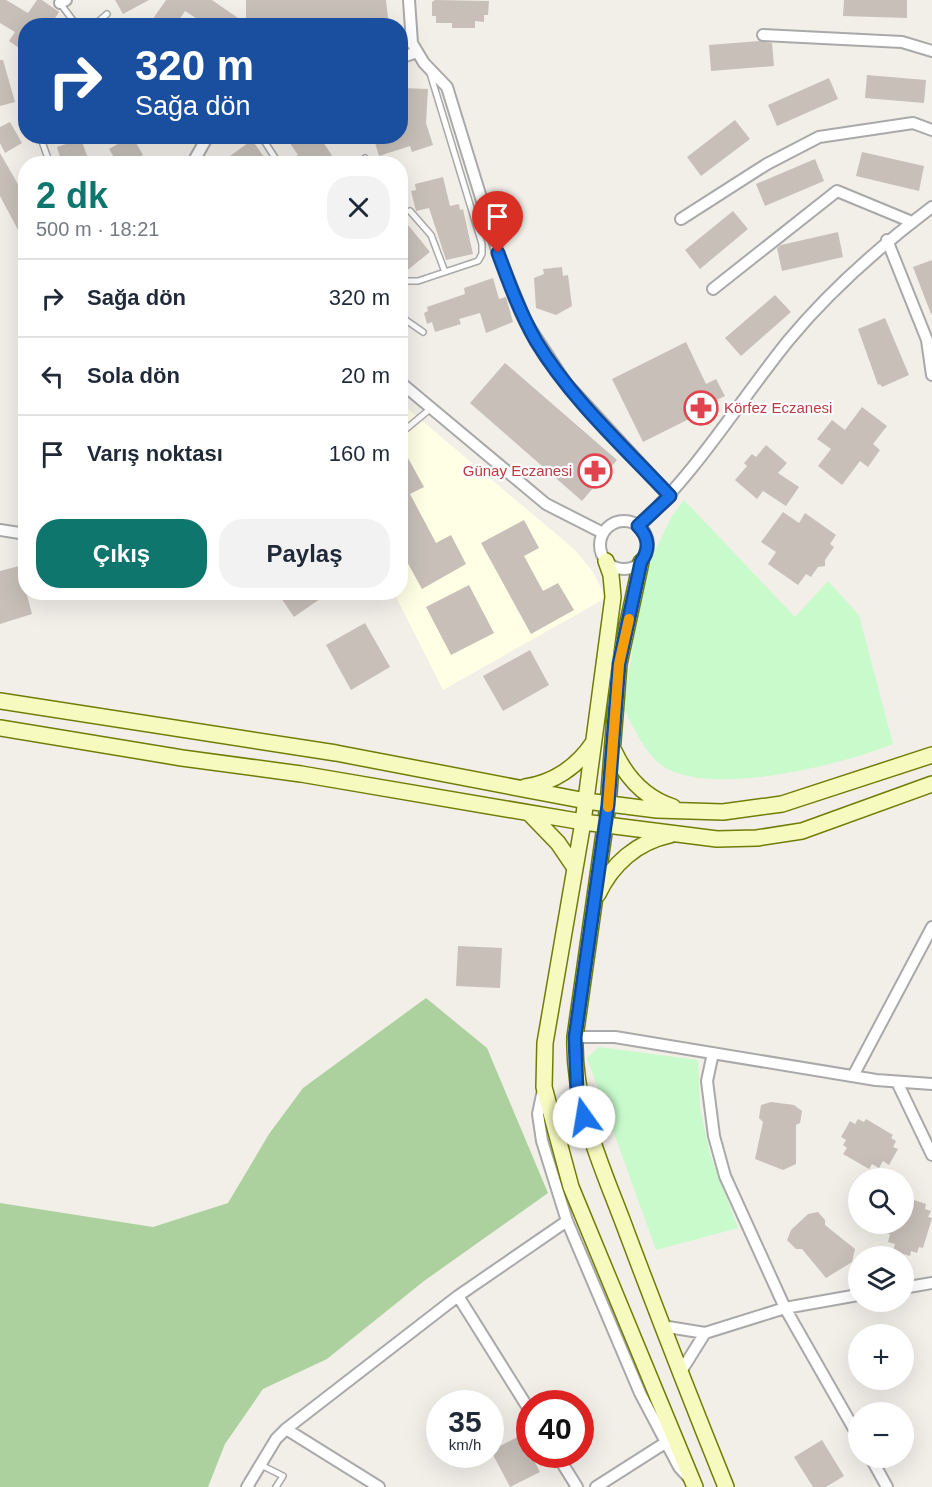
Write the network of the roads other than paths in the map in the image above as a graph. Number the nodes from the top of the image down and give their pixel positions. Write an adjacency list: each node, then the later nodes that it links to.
1 (409, 0): 8 (street)
2 (61, 1): 4 (lane)
3 (107, 14): 5 (lane)
4 (72, 18)
5 (102, 18)
6 (763, 35): 7 (street)
7 (932, 51)
8 (417, 52): 9 (street); 10 (street)
9 (408, 55)
10 (429, 67): 17 (lane); 26 (street)
11 (932, 130): 14 (street)
12 (932, 207): 15 (street)
13 (410, 211): 17 (lane)
14 (681, 219)
15 (912, 222): 16 (street); 19 (street)
16 (887, 240): 22 (street); 26 (street)
17 (445, 272): 18 (lane)
18 (408, 281)
19 (713, 289)
20 (408, 322): 21 (lane)
21 (423, 332)
22 (932, 375)
23 (408, 389): 24 (street)
24 (430, 409): 25 (lane); 30 (street)
25 (408, 427)
26 (670, 496): 27 (street)
27 (638, 526): 30 (street); 32 (street)
28 (0, 530): 29 (street)
29 (18, 533)
30 (603, 533): 31 (street)
31 (606, 561): 32 (street); 35 (street)
32 (641, 562): 36 (street)
33 (0, 701): 39 (street)
34 (0, 728): 43 (street)
35 (594, 741): 39 (street); 40 (street)
36 (613, 749): 41 (street); 42 (street)
37 (932, 755): 42 (street)
38 (932, 784): 46 (street)
39 (519, 788): 40 (street)
40 (586, 801): 41 (street); 44 (street)
41 (608, 805): 42 (street); 45 (street)
42 (691, 811)
43 (529, 813): 44 (street); 47 (street)
44 (583, 822): 45 (street); 47 (street)
45 (605, 825): 46 (street); 48 (street)
46 (677, 834): 48 (street)
47 (575, 868): 55 (street)
48 (593, 908): 50 (street)
49 (932, 927): 52 (street)
50 (575, 1037): 51 (street); 63 (street)
51 (713, 1053): 52 (street); 62 (street)
52 (853, 1076): 53 (street)
53 (897, 1082): 54 (street); 56 (street)
54 (932, 1084)
55 (544, 1087): 57 (street); 73 (street)
56 (932, 1155)
57 (567, 1221): 60 (street); 69 (street)
58 (932, 1283): 59 (street)
59 (914, 1286)
60 (458, 1296): 66 (street); 68 (street)
61 (848, 1297): 62 (street)
62 (785, 1308): 64 (street); 67 (street)
63 (662, 1326): 64 (street); 65 (street)
64 (705, 1333): 65 (street)
65 (680, 1373): 79 (street)
66 (517, 1390)
67 (848, 1418)
68 (286, 1429): 70 (street); 76 (street)
69 (665, 1443): 73 (street); 78 (street)
70 (260, 1465): 74 (street); 75 (lane)
71 (565, 1468): 77 (street)
72 (877, 1468): 80 (street)
73 (694, 1485)
74 (247, 1487)
75 (276, 1487)
76 (379, 1487)
77 (577, 1487)
78 (596, 1487)
79 (726, 1487)
80 (887, 1487)

